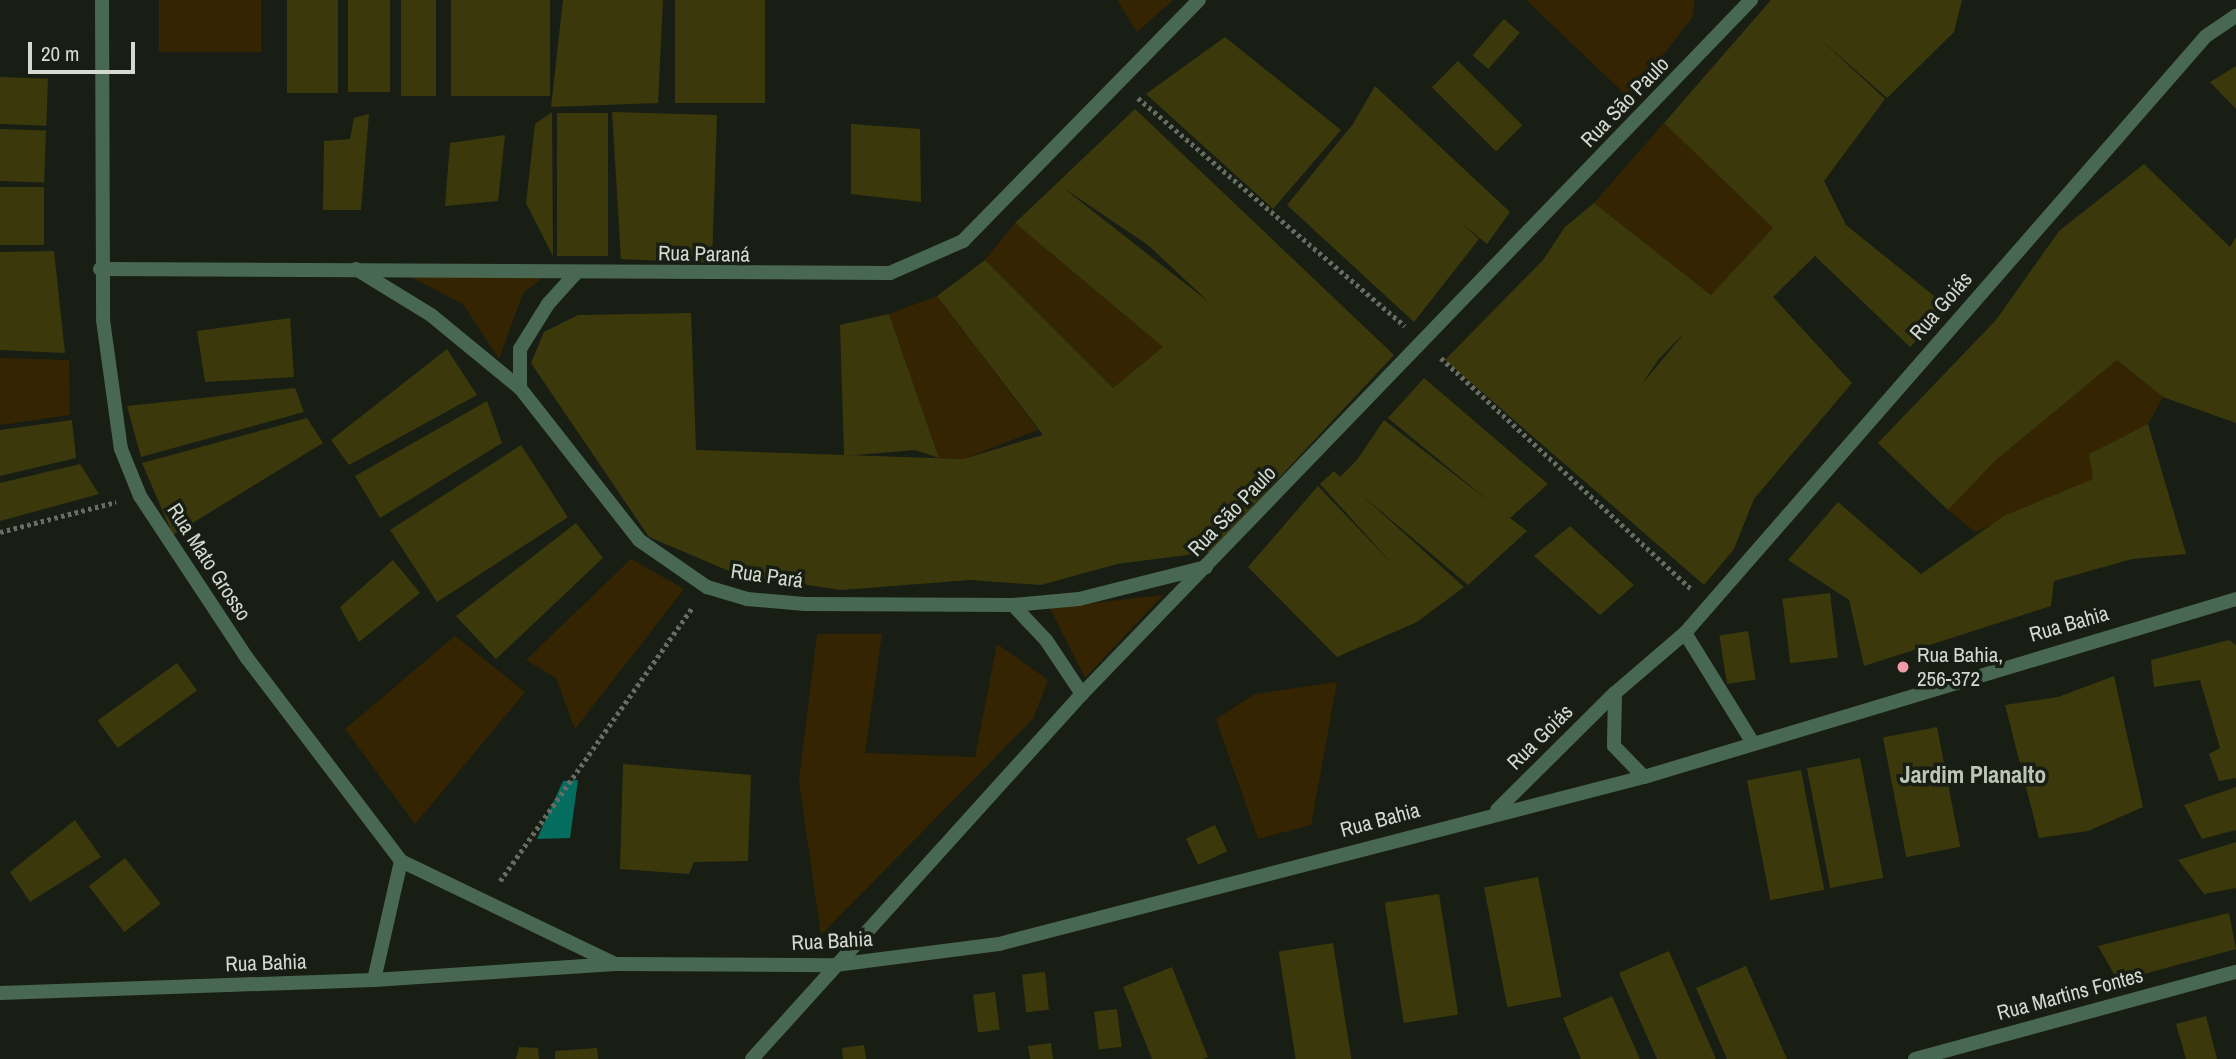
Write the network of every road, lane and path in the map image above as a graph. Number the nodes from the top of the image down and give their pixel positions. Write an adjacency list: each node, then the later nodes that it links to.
1 (102, 0): 7 (street, Rua Mato Grosso)
2 (1199, 0): 5 (street, Rua Paraná)
3 (1751, 0): 9 (street, Rua São Paulo)
4 (2236, 16): 16 (street, Rua Goiás)
5 (1120, 82): 8 (street, Rua Paraná); 9 (path)
6 (354, 268): 7 (street, Rua Paraná); 8 (street, Rua Paraná); 10 (street, Rua Pará)
7 (100, 269): 11 (street, Rua Mato Grosso)
8 (576, 273): 10 (street)
9 (1424, 342): 13 (street, Rua São Paulo); 16 (path)
10 (520, 388): 14 (street, Rua Pará)
11 (140, 496): 12 (path); 24 (street, Rua Mato Grosso)
12 (0, 532)
13 (1207, 566): 17 (street, Rua Pará); 20 (street, Rua São Paulo)
14 (707, 587): 17 (street, Rua Pará); 25 (path)
15 (2236, 599): 21 (street, Rua Bahia)
16 (1707, 604): 18 (street, Rua Goiás)
17 (1013, 605): 20 (street)
18 (1685, 633): 19 (street, Rua Goiás); 21 (street)
19 (1615, 693): 22 (street); 23 (street, Rua Goiás)
20 (1082, 694): 27 (street, Rua São Paulo)
21 (1753, 743): 22 (street, Rua Bahia)
22 (1644, 776): 23 (street, Rua Bahia)
23 (1495, 811): 27 (street, Rua Bahia)
24 (401, 861): 25 (street, Rua Mato Grosso); 29 (street)
25 (485, 903): 26 (street, Rua Mato Grosso)
26 (615, 964): 27 (street, Rua Bahia); 29 (street, Rua Bahia)
27 (835, 965): 31 (street, Rua São Paulo)
28 (2236, 972): 32 (street, Rua Martins Fontes)
29 (374, 980): 30 (street, Rua Bahia)
30 (2, 991)
31 (752, 1059)
32 (1915, 1059)

